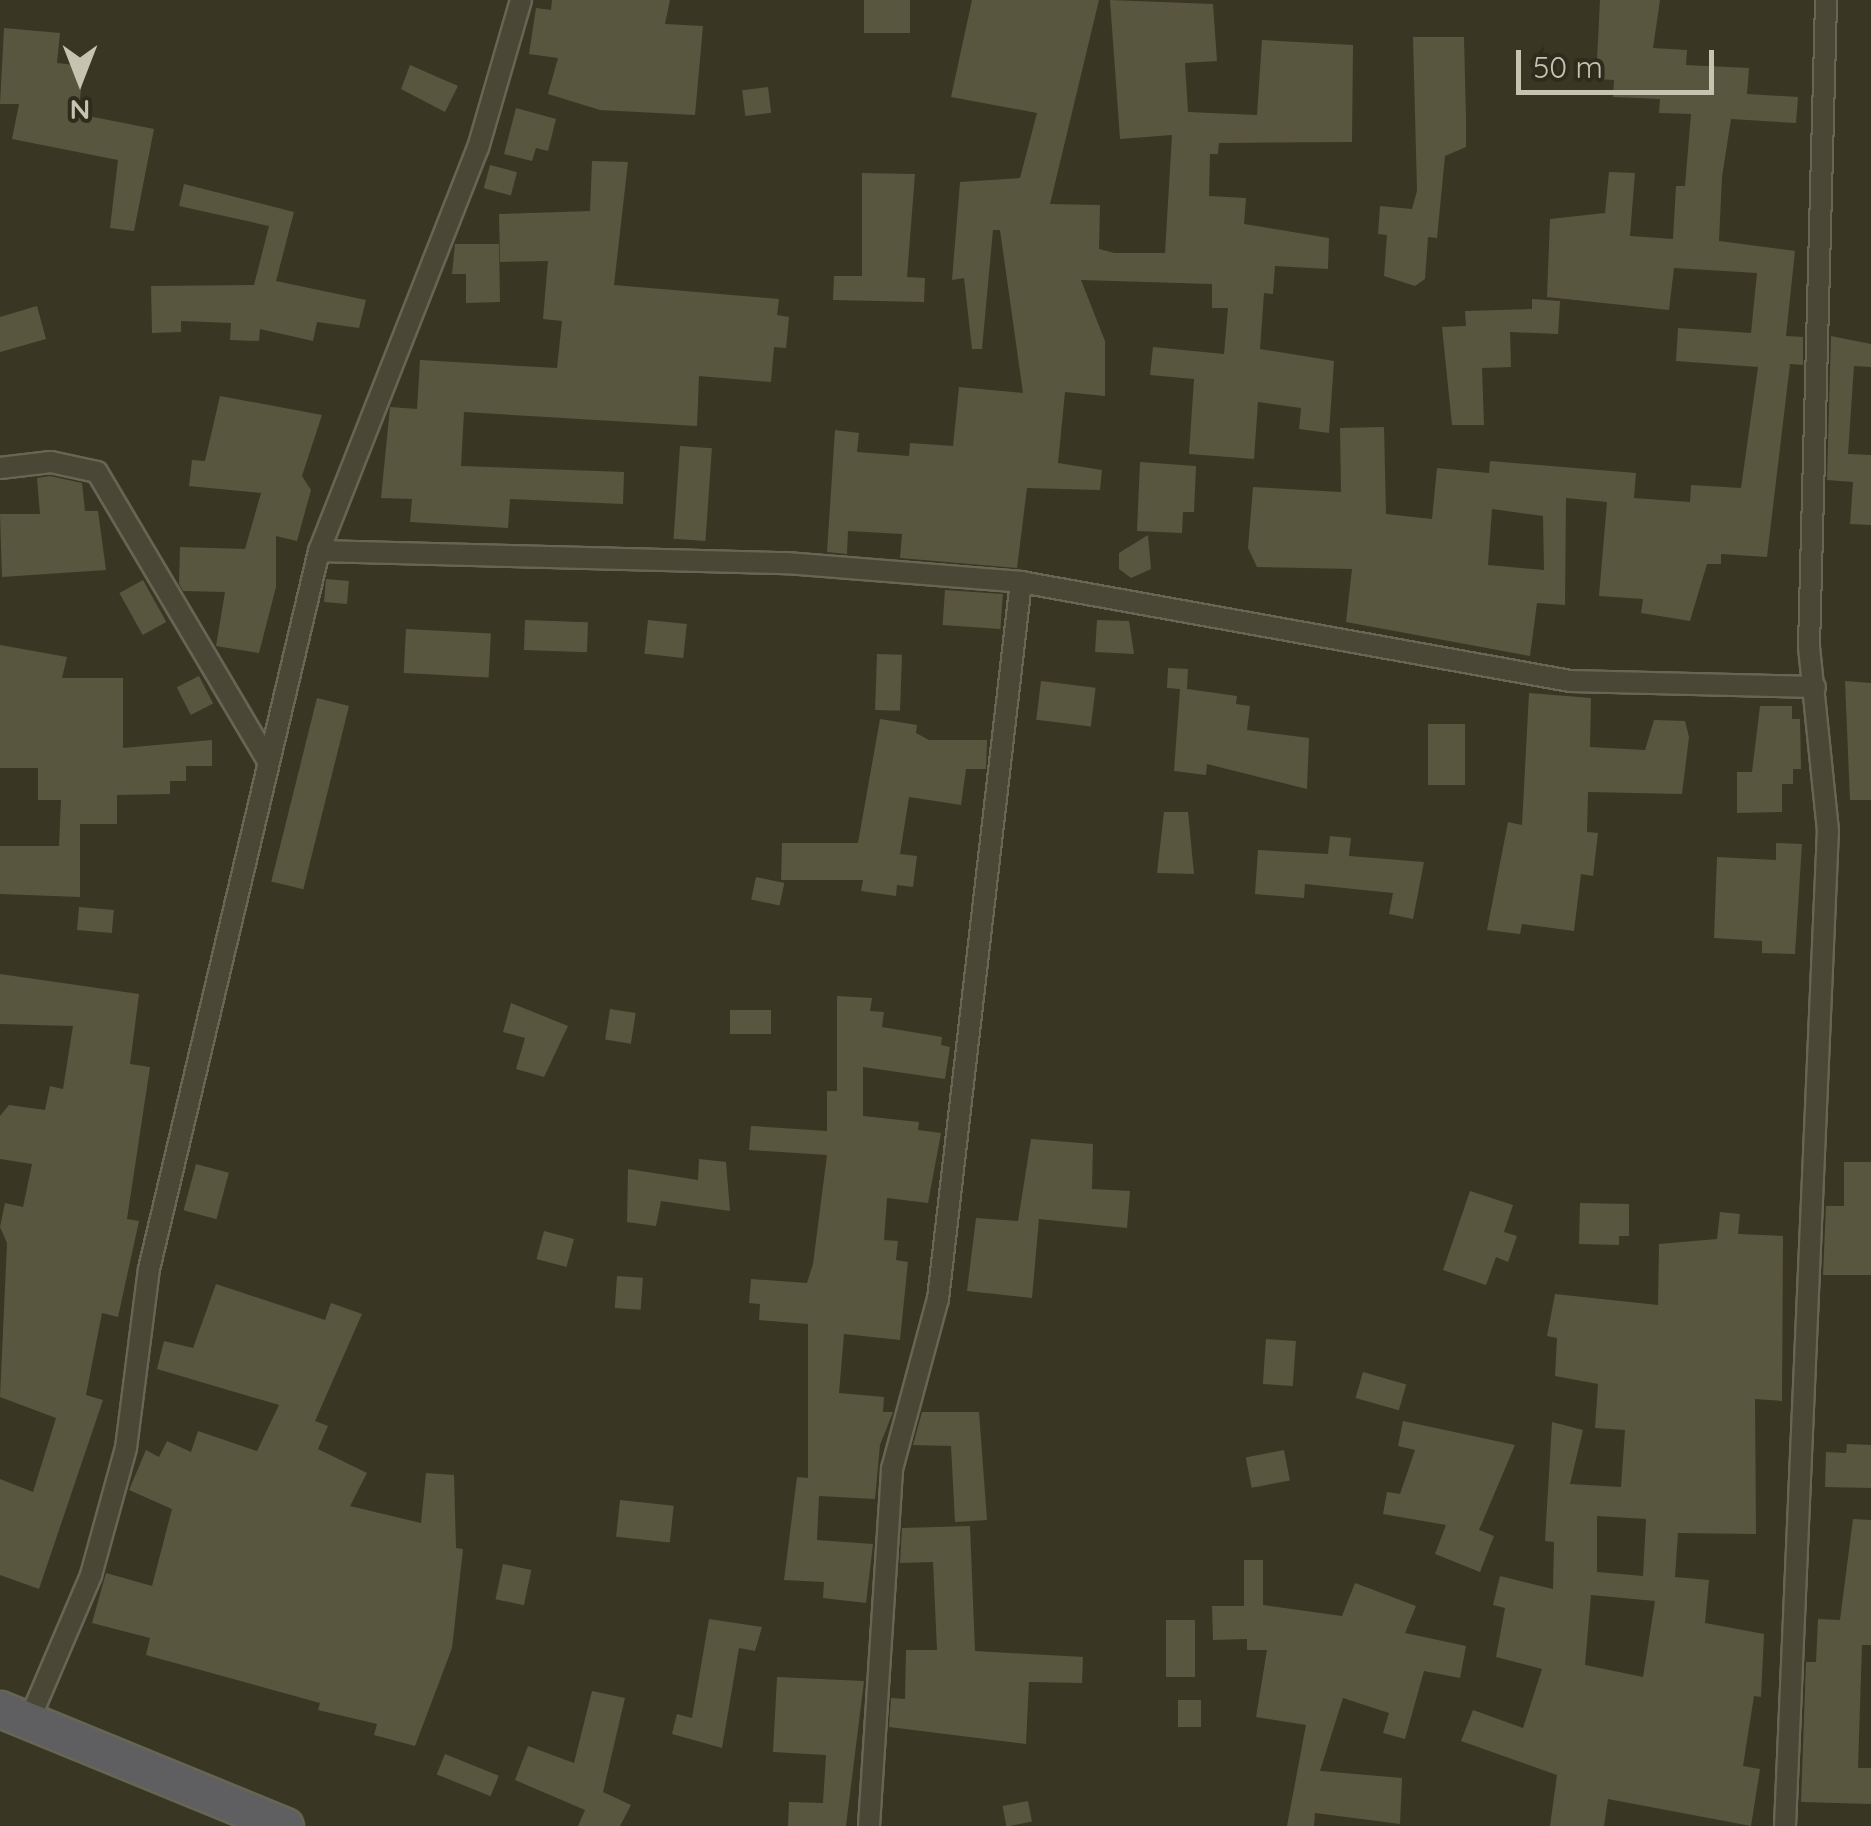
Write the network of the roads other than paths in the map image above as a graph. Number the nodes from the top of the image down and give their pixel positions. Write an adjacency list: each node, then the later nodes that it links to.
1 (521, 0): 4 (street)
2 (1826, 0): 6 (street)
3 (0, 468): 7 (street)
4 (319, 550): 5 (street); 7 (street)
5 (1021, 582): 6 (street); 11 (street)
6 (1815, 687): 12 (street)
7 (267, 759): 8 (street)
8 (14, 1716): 9 (highway)
9 (242, 1815): 10 (highway)
10 (286, 1826)
11 (869, 1826)
12 (1784, 1826)

